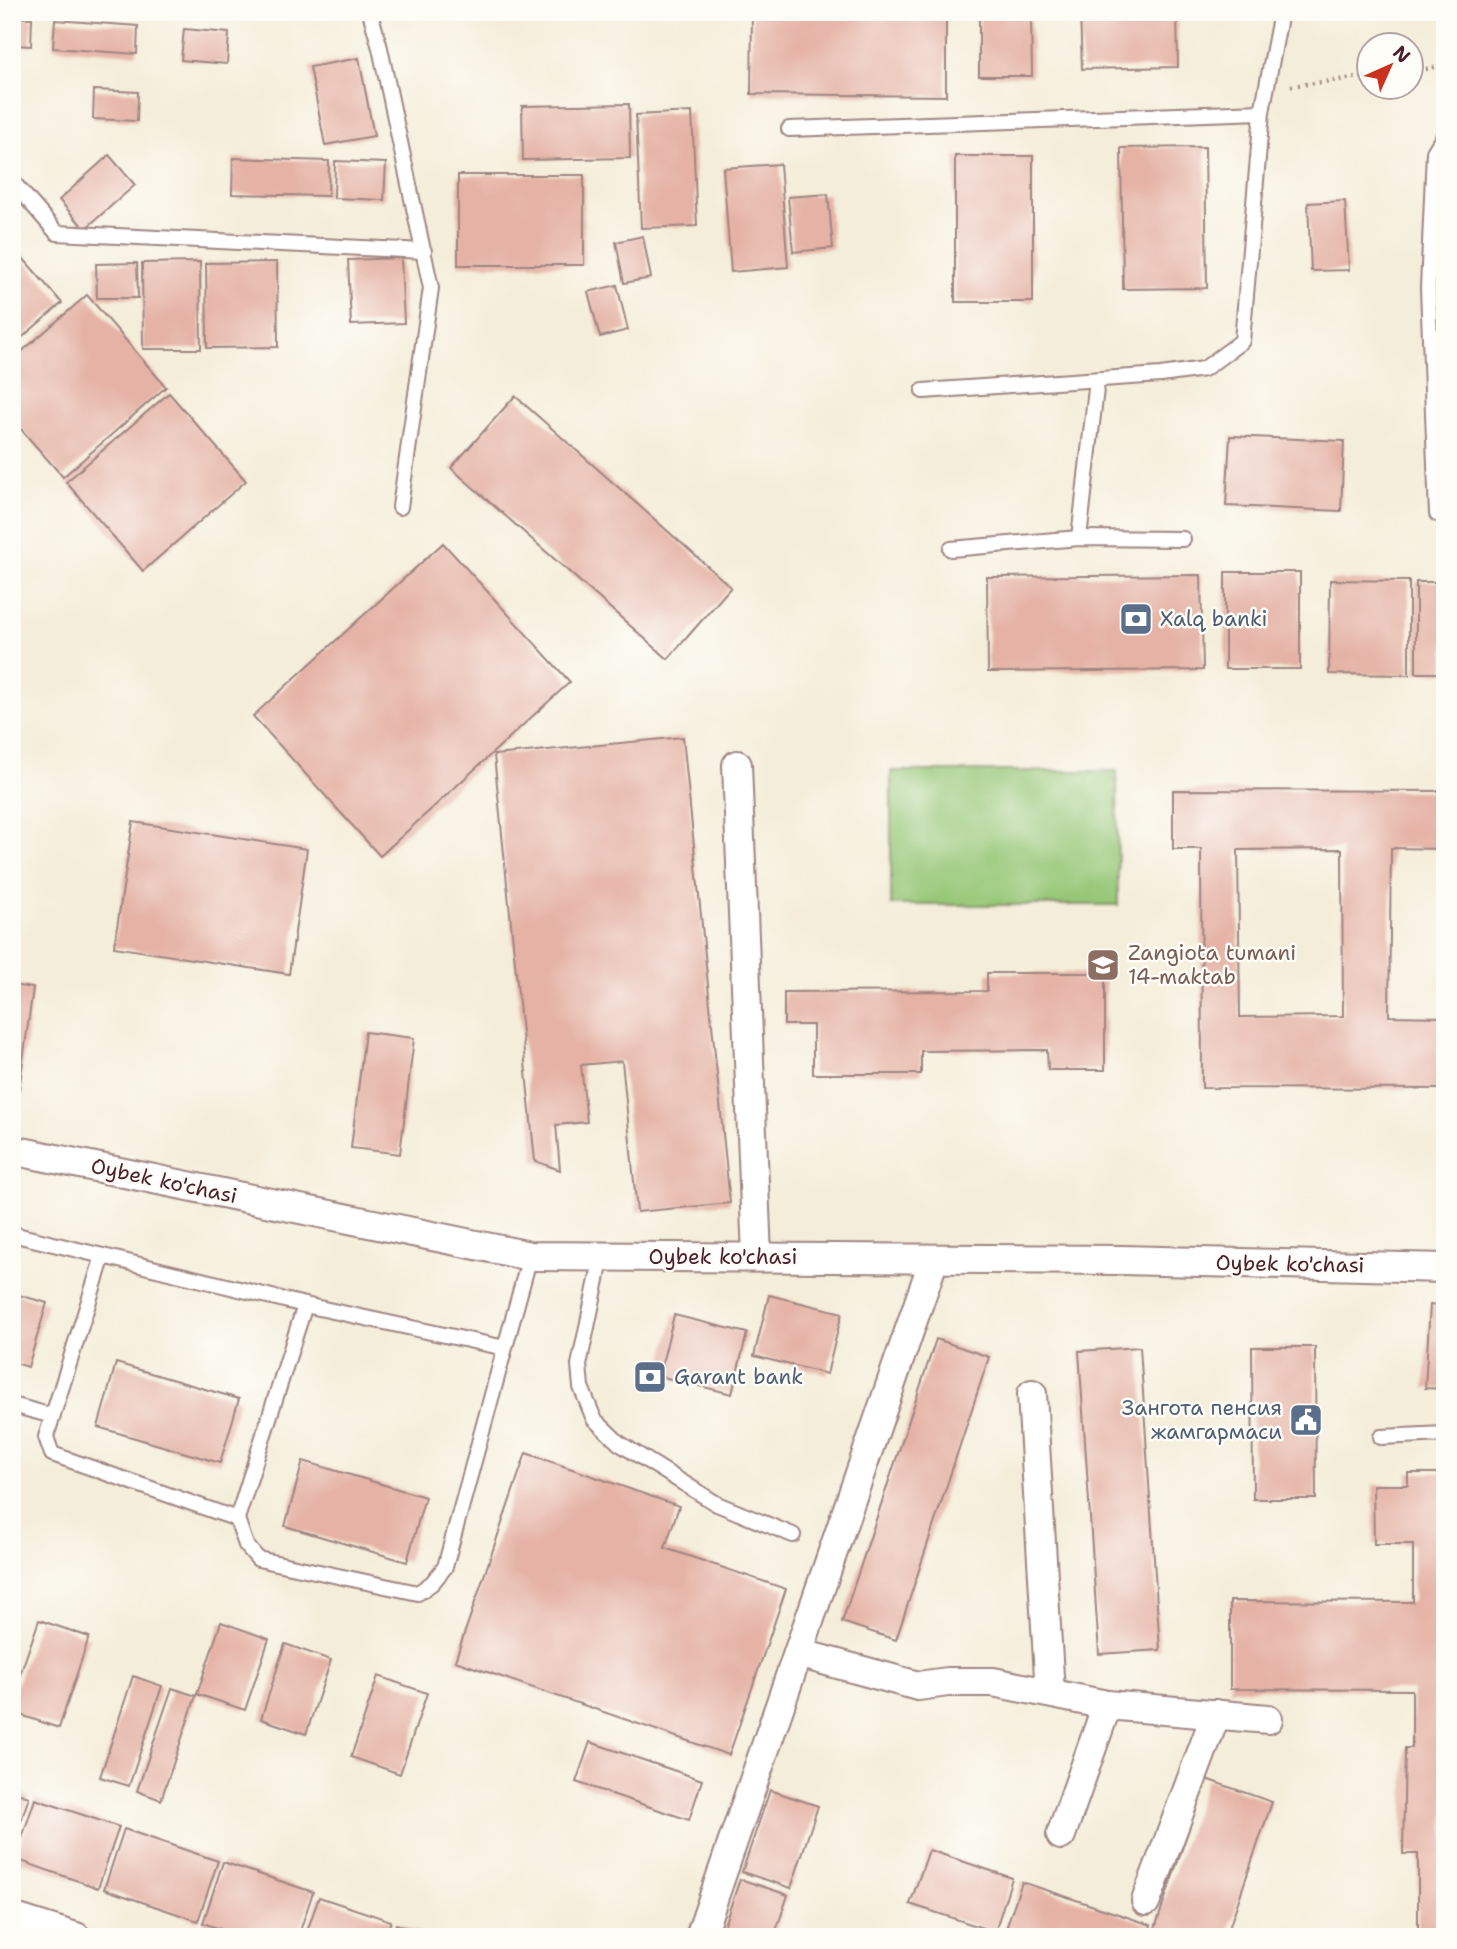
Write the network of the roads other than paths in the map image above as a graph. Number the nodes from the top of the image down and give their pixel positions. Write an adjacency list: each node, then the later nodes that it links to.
1 (370, 12): 7 (lane)
2 (1281, 12): 3 (lane)
3 (1262, 112): 4 (lane); 8 (lane)
4 (789, 129)
5 (1445, 134): 11 (lane)
6 (12, 181): 7 (lane)
7 (424, 251): 10 (lane)
8 (1097, 380): 9 (lane); 12 (lane)
9 (923, 391)
10 (400, 508)
11 (1437, 514)
12 (1079, 538): 13 (lane); 14 (lane)
13 (1183, 539)
14 (951, 549)
15 (737, 765): 21 (street)
16 (12, 1150): 19 (street, Oybek ko'chasi)
17 (12, 1234): 18 (lane)
18 (103, 1256): 24 (lane); 28 (lane)
19 (530, 1256): 20 (street, Oybek ko'chasi); 25 (lane)
20 (602, 1256): 21 (street, Oybek ko'chasi); 32 (lane)
21 (757, 1257): 22 (street, Oybek ko'chasi)
22 (934, 1259): 23 (street, Oybek ko'chasi); 33 (street)
23 (1445, 1268)
24 (305, 1305): 25 (lane); 31 (lane)
25 (505, 1348): 31 (lane)
26 (1032, 1394): 34 (street)
27 (12, 1405): 28 (lane)
28 (53, 1416): 31 (lane)
29 (1445, 1434): 30 (lane)
30 (1381, 1437)
31 (237, 1519)
32 (793, 1535)
33 (798, 1653): 34 (street); 42 (street)
34 (1050, 1693): 35 (street)
35 (1107, 1705): 36 (street); 38 (street)
36 (1216, 1714): 37 (street); 39 (street)
37 (1268, 1719)
38 (1061, 1835)
39 (1146, 1901)
40 (12, 1917): 41 (street)
41 (76, 1937)
42 (700, 1937)

